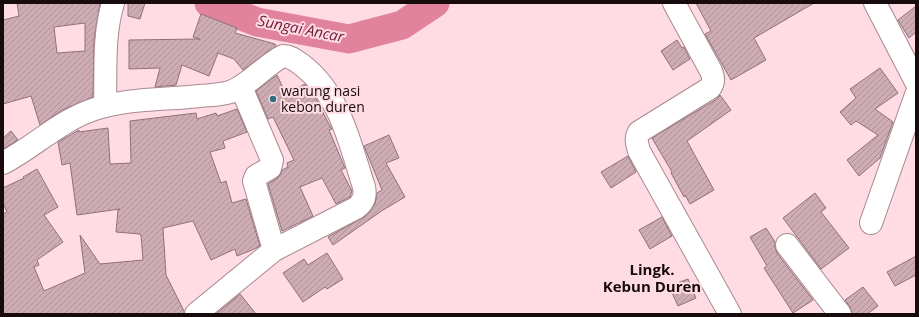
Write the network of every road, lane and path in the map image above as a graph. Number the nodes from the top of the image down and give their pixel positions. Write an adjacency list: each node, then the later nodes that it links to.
1 (113, 3): 7 (street)
2 (674, 3): 13 (street)
3 (875, 3): 4 (street)
4 (916, 82)
5 (241, 87): 7 (street); 11 (street); 11 (street)
6 (916, 95): 9 (street)
7 (105, 106): 8 (street)
8 (3, 163)
9 (870, 223)
10 (787, 245): 14 (street)
11 (274, 250): 12 (street)
12 (196, 314)
13 (730, 314)
14 (840, 314)

